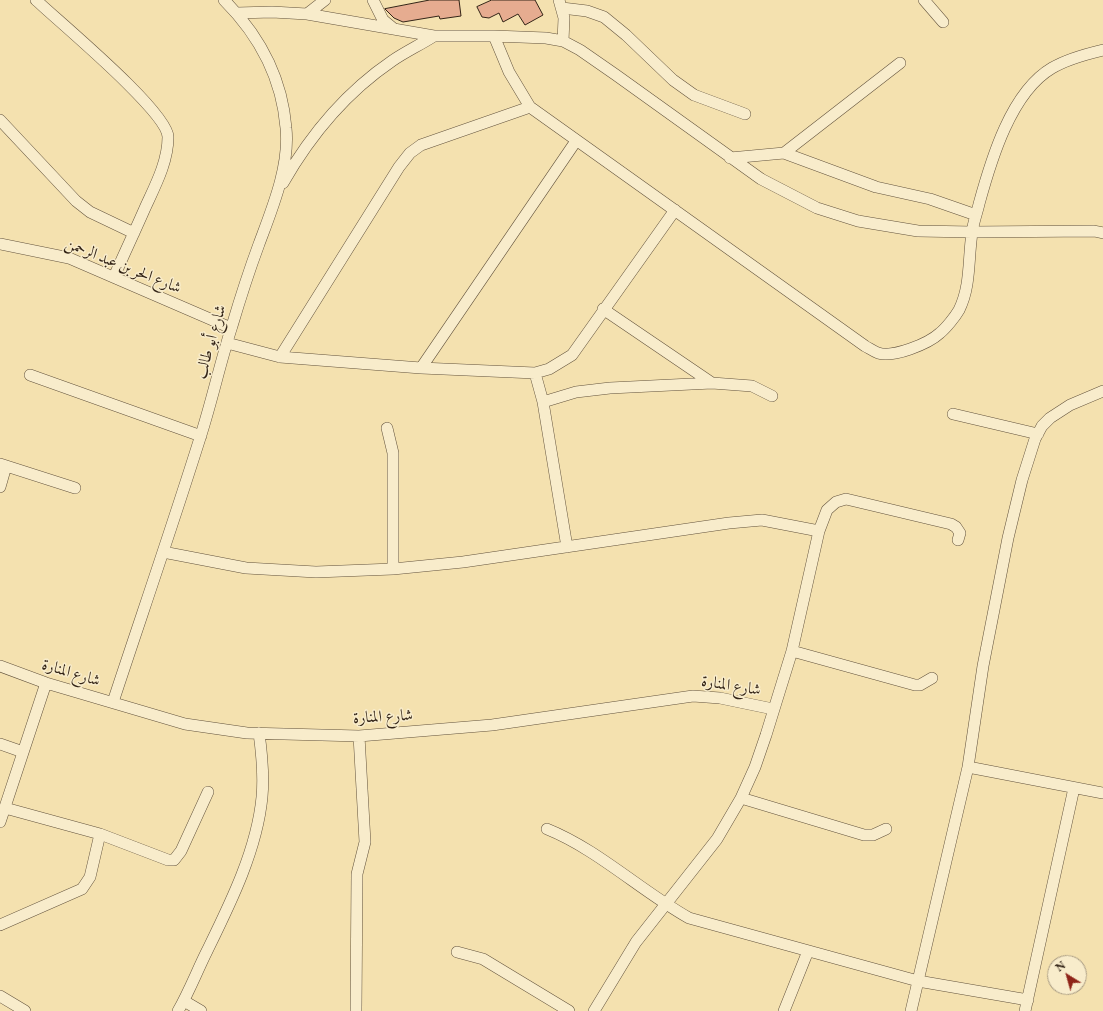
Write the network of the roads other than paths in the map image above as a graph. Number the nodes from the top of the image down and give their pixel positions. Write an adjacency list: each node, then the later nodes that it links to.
1 (36, 0): 27 (street)
2 (224, 0): 7 (street, شارع أبو طالب)
3 (325, 0): 8 (street)
4 (373, 0): 10 (street)
5 (924, 0): 9 (street)
6 (561, 4): 13 (street); 17 (street)
7 (237, 13): 8 (street); 22 (street, شارع أبو طالب)
8 (307, 14): 10 (street)
9 (943, 22)
10 (394, 29): 11 (street)
11 (434, 36): 12 (street); 22 (street)
12 (494, 36): 13 (street); 16 (street)
13 (563, 41): 21 (street)
14 (1103, 50): 24 (street)
15 (900, 63): 20 (street)
16 (530, 107): 19 (street); 33 (street)
17 (745, 114)
18 (0, 120): 27 (street)
19 (576, 141): 23 (street); 34 (street)
20 (784, 153): 21 (street); 24 (street)
21 (730, 158): 26 (street)
22 (278, 192): 31 (street, شارع أبو طالب)
23 (675, 210): 26 (street); 30 (street)
24 (976, 215): 26 (street)
25 (1100, 230): 26 (street)
26 (972, 232)
27 (134, 233): 29 (street)
28 (0, 244): 29 (street, شارع الحر بن عبد الرحمن)
29 (114, 277): 31 (street, شارع الحر بن عبد الرحمن)
30 (603, 309): 35 (street); 37 (street)
31 (231, 328): 32 (street, شارع أبو طالب)
32 (227, 343): 33 (street); 44 (street, شارع أبو طالب)
33 (280, 357): 34 (street)
34 (421, 368): 35 (street)
35 (535, 373): 40 (street)
36 (30, 375): 44 (street)
37 (712, 382): 39 (street); 40 (street)
38 (1103, 391): 43 (street)
39 (772, 396)
40 (543, 402): 50 (street)
41 (953, 414): 43 (street)
42 (387, 428): 52 (street)
43 (1038, 434): 63 (street)
44 (201, 436): 51 (street, شارع أبو طالب)
45 (3, 465): 46 (street); 47 (street)
46 (0, 487)
47 (75, 488)
48 (819, 531): 49 (street); 50 (street); 53 (street)
49 (958, 540)
50 (567, 547): 52 (street)
51 (163, 552): 52 (street); 57 (street, شارع أبو طالب)
52 (393, 569)
53 (792, 651): 55 (street); 58 (street)
54 (0, 666): 56 (street, شارع المنارة)
55 (932, 678)
56 (46, 683): 57 (street, شارع المنارة); 62 (street)
57 (113, 702): 59 (street, شارع المنارة)
58 (773, 709): 60 (street, شارع المنارة); 67 (street)
59 (259, 733): 60 (street, شارع المنارة); 79 (street)
60 (359, 736): 84 (street)
61 (0, 744): 62 (street)
62 (23, 752): 68 (street)
63 (968, 767): 64 (street); 77 (street)
64 (1074, 788): 66 (street); 80 (street)
65 (208, 792): 72 (street)
66 (1103, 793)
67 (741, 798): 71 (street); 73 (street)
68 (4, 808): 69 (street); 72 (street)
69 (0, 822)
70 (547, 829): 73 (street)
71 (886, 829)
72 (100, 834): 74 (street)
73 (665, 904): 75 (street); 86 (street)
74 (0, 925)
75 (808, 951): 77 (street); 87 (street)
76 (457, 952): 85 (street)
77 (918, 981): 80 (street); 88 (street)
78 (0, 996): 81 (street)
79 (184, 1001): 82 (street); 83 (street)
80 (1026, 1006)
81 (25, 1011)
82 (178, 1011)
83 (201, 1011)
84 (356, 1011)
85 (569, 1011)
86 (594, 1011)
87 (784, 1011)
88 (911, 1011)

